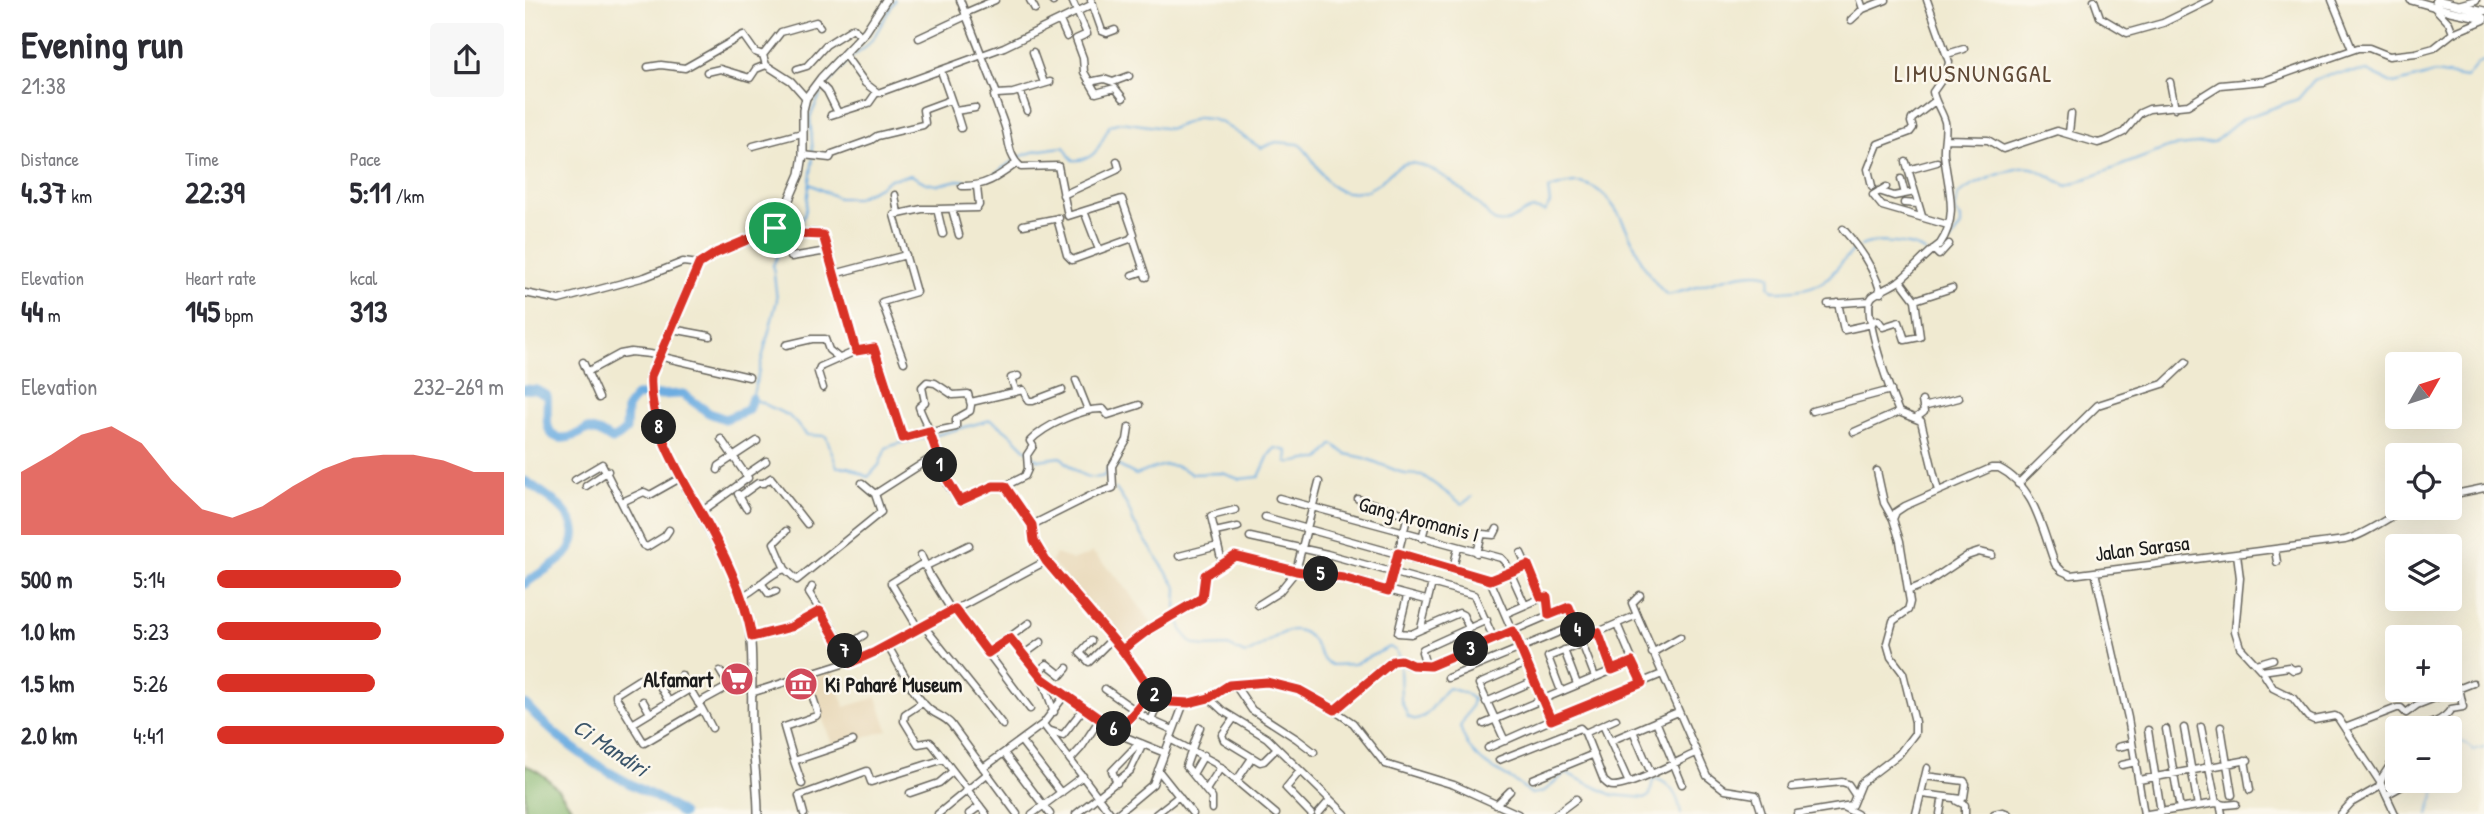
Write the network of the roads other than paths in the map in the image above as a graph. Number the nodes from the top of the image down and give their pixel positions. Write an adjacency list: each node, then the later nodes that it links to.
1 (886, 0): 28 (main road)
2 (960, 0): 21 (street)
3 (995, 0): 21 (street)
4 (1030, 0): 17 (street)
5 (1072, 0): 20 (street)
6 (1860, 0): 18 (street)
7 (1882, 0): 18 (street)
8 (1927, 0): 34 (street)
9 (2094, 0): 10 (street)
10 (2210, 0)
11 (2332, 0): 32 (street)
12 (2411, 0): 15 (main road)
13 (2473, 0): 16 (street)
14 (1092, 2): 20 (street); 26 (street)
15 (2435, 3): 16 (main road); 22 (main road); 27 (street)
16 (2456, 5): 19 (main road)
17 (1035, 9)
18 (1863, 9): 23 (street)
19 (2484, 11)
20 (1078, 12): 24 (street); 44 (street)
21 (965, 15): 30 (street); 36 (street)
22 (2484, 19): 27 (street)
23 (1851, 20)
24 (1060, 21): 29 (street); 36 (street)
25 (820, 27): 35 (street)
26 (1115, 30)
27 (2453, 33): 32 (street)
28 (860, 37): 37 (main road); 40 (street)
29 (1067, 37)
30 (919, 38)
31 (1963, 48): 34 (street)
32 (2352, 49): 55 (street)
33 (1033, 52): 47 (street)
34 (1947, 54): 53 (street)
35 (763, 55): 38 (street); 39 (street)
36 (982, 55): 41 (street); 49 (street)
37 (847, 57): 46 (main road); 48 (street)
38 (766, 65): 42 (street); 50 (street)
39 (648, 67)
40 (797, 69)
41 (941, 71): 48 (street); 52 (street)
42 (707, 72)
43 (1129, 76): 44 (street)
44 (1089, 82): 51 (street)
45 (2170, 82): 55 (street)
46 (822, 86): 48 (street); 50 (main road)
47 (1020, 91): 49 (street); 56 (street)
48 (876, 93)
49 (997, 94): 65 (street)
50 (806, 98): 60 (main road)
51 (1123, 98)
52 (950, 100): 57 (street); 64 (street)
53 (1935, 101): 62 (street); 70 (street)
54 (975, 108): 57 (street)
55 (2175, 108): 61 (street)
56 (1027, 111)
57 (956, 112): 59 (street)
58 (2071, 114): 61 (street)
59 (961, 128)
60 (802, 133): 63 (street); 64 (main road)
61 (2070, 133): 62 (street)
62 (1945, 139): 88 (street)
63 (753, 146)
64 (808, 156): 89 (main road)
65 (1015, 159): 71 (street); 77 (street)
66 (1118, 161): 77 (street)
67 (1937, 162): 74 (street)
68 (1901, 179): 75 (street)
69 (963, 186): 71 (street)
70 (1872, 186)
71 (977, 187): 81 (street)
72 (1886, 187): 73 (street)
73 (1879, 191): 75 (street); 85 (street)
74 (1915, 192): 75 (street); 79 (street)
75 (1905, 194)
76 (895, 195): 83 (street)
77 (1063, 195): 84 (street)
78 (1905, 203): 79 (street)
79 (1918, 204): 85 (street)
80 (937, 209): 81 (street); 83 (street); 91 (street)
81 (952, 209): 92 (street)
82 (1084, 211): 84 (street); 93 (street); 96 (street)
83 (898, 214): 99 (street)
84 (1068, 216): 86 (street)
85 (1922, 216): 88 (street)
86 (1057, 218): 87 (street); 96 (street)
87 (1023, 225)
88 (1948, 225): 98 (street)
89 (775, 228): 94 (street); 100 (main road)
90 (1843, 229): 106 (street)
91 (943, 234)
92 (960, 235)
93 (1133, 237): 96 (street); 102 (street)
94 (787, 238): 97 (street); 97 (street)
95 (1949, 244): 98 (street)
96 (1099, 250)
97 (827, 251): 101 (street)
98 (1935, 252): 103 (street)
99 (906, 255): 101 (street); 119 (street)
100 (699, 264): 105 (street); 112 (main road)
101 (834, 274): 115 (street)
102 (1132, 275)
103 (1900, 280): 106 (street); 107 (street)
104 (1952, 288): 107 (street)
105 (525, 293)
106 (1881, 293): 108 (street)
107 (1915, 300): 111 (street)
108 (1870, 301): 109 (street); 111 (street)
109 (1838, 303): 110 (street); 111 (street)
110 (1828, 304)
111 (1871, 322): 127 (street)
112 (672, 329): 113 (street); 116 (main road)
113 (710, 336)
114 (786, 345): 117 (street)
115 (856, 351): 117 (street); 139 (street)
116 (658, 357): 121 (street); 123 (street); 149 (main road)
117 (839, 358): 125 (street)
118 (583, 362): 121 (street)
119 (904, 362)
120 (2186, 362): 153 (street)
121 (587, 372): 129 (street)
122 (1018, 376): 128 (street)
123 (749, 377)
124 (1076, 380): 133 (street)
125 (824, 388)
126 (1062, 390): 128 (street)
127 (1891, 390): 134 (street); 135 (street)
128 (1016, 392): 131 (street)
129 (599, 398)
130 (1959, 398): 136 (street)
131 (971, 402): 139 (street); 139 (street)
132 (1139, 405): 133 (street)
133 (1088, 410): 155 (street)
134 (1812, 411)
135 (1899, 412): 136 (street); 138 (street)
136 (1916, 418): 158 (street)
137 (1129, 427): 174 (street)
138 (1854, 432)
139 (931, 434): 143 (street)
140 (721, 439): 142 (street)
141 (757, 441): 142 (street)
142 (734, 456): 145 (street); 148 (street)
143 (937, 458): 155 (street); 160 (street)
144 (766, 461): 148 (street)
145 (718, 470)
146 (608, 471): 150 (street); 154 (street); 164 (street)
147 (1878, 471): 170 (street)
148 (747, 474): 157 (street)
149 (682, 477): 164 (street); 168 (main road)
150 (575, 480)
151 (1319, 482): 166 (street)
152 (862, 483): 160 (street)
153 (2018, 484): 158 (street, Jalan Sarasa); 209 (street, Jalan Sarasa)
154 (586, 486)
155 (1005, 486): 174 (street)
156 (2484, 488): 159 (street)
157 (735, 489): 161 (street); 168 (street)
158 (1938, 491): 170 (street)
159 (2462, 493)
160 (875, 494): 205 (street)
161 (740, 496): 165 (street); 173 (street)
162 (1279, 498): 166 (street, Gang Aromanis I)
163 (1358, 499): 181 (street)
164 (622, 502): 178 (street)
165 (746, 508)
166 (1312, 508): 176 (street); 181 (street, Gang Aromanis I)
167 (1235, 510): 180 (street)
168 (701, 512): 219 (main road)
169 (1265, 517): 176 (street)
170 (1893, 519): 215 (street)
171 (2385, 519): 186 (street, Jalan Sarasa)
172 (1427, 520): 183 (street)
173 (807, 524)
174 (1032, 525): 199 (street)
175 (1238, 527): 180 (street)
176 (1307, 529): 188 (street); 190 (street)
177 (1497, 529): 191 (street)
178 (669, 530)
179 (786, 531): 205 (street)
180 (1215, 532): 185 (street)
181 (1403, 533): 183 (street, Gang Aromanis I); 190 (street)
182 (1250, 537): 188 (street)
183 (1422, 538): 187 (street, Gang Aromanis I)
184 (968, 545): 203 (street)
185 (1218, 546): 198 (street); 201 (street)
186 (2302, 547): 189 (street, Jalan Sarasa); 197 (street)
187 (1458, 548): 191 (street, Gang Aromanis I); 204 (street)
188 (1301, 550): 193 (street); 206 (street)
189 (2275, 550): 194 (street, Jalan Sarasa); 200 (street)
190 (1398, 553): 204 (street); 207 (street)
191 (1477, 553): 208 (street, Gang Aromanis I)
192 (1521, 553): 202 (street)
193 (1327, 554): 207 (street); 210 (street)
194 (2237, 554): 209 (street, Jalan Sarasa); 260 (street)
195 (921, 555): 203 (street)
196 (1993, 555): 215 (street)
197 (2302, 555)
198 (1179, 556)
199 (1046, 561): 225 (street); 243 (street)
200 (2277, 562)
201 (1222, 563): 206 (street); 251 (street)
202 (1528, 565): 208 (street); 221 (street)
203 (926, 566): 225 (street); 234 (street)
204 (1453, 568): 211 (street)
205 (785, 569): 212 (street)
206 (1296, 571): 210 (street); 224 (street)
207 (1393, 572): 213 (street); 217 (street)
208 (1510, 572): 211 (street); 223 (street)
209 (2095, 572): 338 (street)
210 (1322, 574): 217 (street)
211 (1490, 580): 227 (street)
212 (761, 583): 216 (street); 219 (street)
213 (1432, 583): 222 (street); 230 (street)
214 (812, 587): 226 (street)
215 (1910, 590): 393 (street)
216 (776, 591)
217 (1388, 591): 220 (street)
218 (1640, 595): 229 (street)
219 (741, 596): 241 (main road)
220 (1407, 596): 222 (street); 235 (street)
221 (1541, 597): 223 (street); 228 (street)
222 (1426, 600): 235 (street)
223 (1525, 604): 227 (street)
224 (1258, 605)
225 (953, 610): 234 (street); 253 (street)
226 (820, 611): 241 (street); 249 (street)
227 (1506, 614): 237 (street)
228 (1549, 615): 233 (street); 237 (street)
229 (1637, 615): 232 (street); 254 (street)
230 (1486, 620): 236 (street); 244 (street)
231 (1029, 623): 242 (street)
232 (1616, 624): 238 (street); 257 (street)
233 (1576, 625): 246 (street); 250 (street)
234 (921, 627): 248 (street); 317 (street)
235 (1421, 628): 236 (street)
236 (1469, 628): 261 (street)
237 (1513, 631): 244 (street); 250 (street)
238 (1598, 632): 246 (street); 263 (street)
239 (864, 635): 249 (street)
240 (1680, 636): 254 (street)
241 (752, 637): 284 (main road)
242 (1010, 638): 253 (street); 255 (street)
243 (1112, 639): 245 (street); 251 (street)
244 (1494, 639): 261 (street)
245 (1091, 641)
246 (1582, 641): 252 (street); 272 (street)
247 (1041, 642): 255 (street)
248 (887, 645): 258 (street); 293 (street)
249 (843, 648): 258 (street)
250 (1521, 648): 259 (street); 273 (street)
251 (1122, 650): 287 (street)
252 (1564, 650): 278 (street); 286 (street)
253 (988, 653): 301 (street)
254 (1652, 653): 268 (street)
255 (1023, 656): 267 (street)
256 (2273, 659): 260 (street)
257 (1632, 662): 263 (street); 276 (street)
258 (850, 663): 271 (street)
259 (1527, 663): 275 (street); 294 (street)
260 (2256, 664): 266 (street)
261 (1426, 665): 303 (street)
262 (1067, 668): 267 (street)
263 (1612, 670): 272 (street)
264 (2298, 670): 266 (street)
265 (720, 671): 280 (street)
266 (2262, 671): 325 (street)
267 (1037, 672): 274 (street)
268 (1661, 674): 276 (street); 305 (street)
269 (681, 675): 283 (street)
270 (643, 677): 315 (street)
271 (806, 677): 284 (street); 353 (street)
272 (1595, 677): 278 (street)
273 (1448, 678)
274 (1043, 679): 288 (street); 304 (street)
275 (1534, 681): 290 (street); 294 (street)
276 (1642, 683): 312 (street)
277 (2473, 683): 281 (street)
278 (1577, 684): 286 (street)
279 (1235, 685): 289 (street); 303 (street); 343 (street)
280 (729, 686): 284 (street); 299 (street)
281 (2462, 686)
282 (661, 688): 292 (street)
283 (690, 689): 292 (street); 299 (street)
284 (751, 689): 411 (main road)
285 (1105, 689): 302 (street)
286 (1561, 691): 290 (street)
287 (1151, 692): 298 (street); 302 (street)
288 (1065, 695): 300 (street); 304 (street)
289 (1209, 698): 298 (street); 308 (street)
290 (1542, 700): 311 (street); 312 (street)
291 (642, 701): 306 (street)
292 (669, 702): 306 (street)
293 (923, 702): 350 (street); 363 (street)
294 (1486, 702): 311 (street)
295 (2423, 702): 325 (street)
296 (2462, 702): 307 (street)
297 (1158, 703): 313 (street)
298 (1184, 703): 327 (street)
299 (700, 706): 315 (street); 323 (street)
300 (1084, 708): 309 (street); 319 (street)
301 (1030, 709)
302 (1134, 710): 313 (street); 330 (street)
303 (1335, 710): 400 (street)
304 (1054, 712): 319 (street)
305 (1678, 712): 314 (street); 346 (street)
306 (650, 713): 315 (street)
307 (2446, 716)
308 (1234, 718): 340 (street); 349 (street)
309 (1100, 719): 330 (street); 351 (street)
310 (1616, 719): 318 (street)
311 (1495, 720): 316 (street); 335 (street)
312 (1551, 720): 335 (street)
313 (1151, 721): 327 (street)
314 (1656, 722): 329 (street); 355 (street)
315 (632, 724)
316 (1484, 724)
317 (1003, 725)
318 (1603, 725): 331 (street); 336 (street)
319 (1045, 727): 334 (street); 351 (street)
320 (1200, 727): 342 (street)
321 (2201, 727): 359 (street)
322 (2221, 727): 356 (street)
323 (712, 728)
324 (2184, 728): 361 (street)
325 (2345, 728): 375 (street)
326 (2166, 729): 366 (street)
327 (1173, 730): 332 (street)
328 (2148, 730): 370 (street)
329 (1633, 731): 336 (street); 365 (street)
330 (1118, 732): 337 (street)
331 (1585, 733): 347 (street); 352 (street)
332 (1170, 740): 342 (street); 345 (street)
333 (853, 741): 353 (street)
334 (1021, 741): 344 (street); 387 (street)
335 (1505, 741): 341 (street)
336 (1610, 741): 377 (street)
337 (1141, 744): 345 (street); 376 (street); 376 (street)
338 (2133, 744): 339 (street); 354 (street)
339 (2118, 747)
340 (1277, 748): 349 (street); 364 (street)
341 (1488, 748)
342 (1193, 750): 348 (street); 367 (street)
343 (1314, 752)
344 (1004, 753): 363 (street); 403 (street)
345 (1165, 753): 360 (street)
346 (1696, 753): 355 (street); 429 (street)
347 (1594, 754): 372 (street); 377 (street)
348 (1204, 755): 358 (street); 367 (street)
349 (1252, 758): 373 (street)
350 (944, 759): 362 (street); 412 (street)
351 (1070, 760): 369 (street)
352 (1499, 760)
353 (794, 761): 378 (street)
354 (2136, 762): 357 (street); 374 (street)
355 (1673, 763): 365 (street); 380 (street)
356 (2226, 763): 359 (street); 384 (street); 389 (street)
357 (2122, 765)
358 (1221, 767): 373 (street); 383 (street)
359 (2209, 767): 361 (street); 398 (street)
360 (1158, 769): 371 (street); 379 (street)
361 (2191, 769): 366 (street); 401 (street)
362 (954, 771): 382 (street); 386 (street)
363 (985, 771): 382 (street); 415 (street)
364 (1300, 771): 396 (street); 404 (street)
365 (1651, 773): 377 (street)
366 (2174, 773): 370 (street); 407 (street)
367 (1193, 774): 383 (street)
368 (2385, 774): 375 (street)
369 (1083, 776): 387 (street); 394 (street)
370 (2155, 777): 374 (street); 410 (street)
371 (1165, 779): 379 (street); 392 (street)
372 (1534, 779)
373 (1237, 780): 422 (street)
374 (2139, 780): 437 (street)
375 (2380, 782): 391 (street); 440 (street)
376 (1117, 783): 394 (street)
377 (1629, 783)
378 (802, 784)
379 (1153, 784): 420 (street)
380 (1682, 784)
381 (1792, 786): 393 (street)
382 (967, 789): 402 (street); 408 (street)
383 (1206, 790): 406 (street)
384 (2250, 790)
385 (1510, 792): 400 (street)
386 (910, 793)
387 (1061, 793): 403 (street)
388 (2390, 793): 391 (street)
389 (2232, 794)
390 (1921, 795): 390 (street); 397 (street); 432 (street)
391 (2386, 795): 441 (street)
392 (1179, 796): 409 (street); 421 (street)
393 (1856, 796): 405 (street)
394 (1098, 797): 418 (street); 419 (street)
395 (1576, 799): 428 (street)
396 (1330, 800): 425 (street); 426 (street)
397 (1942, 801): 433 (street); 434 (street)
398 (2218, 803): 399 (street); 401 (street); 439 (street)
399 (2237, 804)
400 (1496, 805): 427 (street)
401 (2200, 805): 407 (street); 438 (street)
402 (980, 806): 413 (street); 414 (street)
403 (1044, 806): 416 (street); 417 (street)
404 (1303, 806): 423 (street); 424 (street)
405 (1843, 807): 430 (street); 431 (street)
406 (1212, 809)
407 (2183, 810): 410 (street)
408 (943, 812)
409 (1162, 812)
410 (2165, 812): 437 (street)
411 (758, 814)
412 (804, 814)
413 (969, 814)
414 (986, 814)
415 (1017, 814)
416 (1032, 814)
417 (1050, 814)
418 (1076, 814)
419 (1111, 814)
420 (1117, 814)
421 (1192, 814)
422 (1276, 814)
423 (1296, 814)
424 (1311, 814)
425 (1318, 814)
426 (1345, 814)
427 (1518, 814)
428 (1556, 814)
429 (1762, 814)
430 (1797, 814)
431 (1857, 814)
432 (1916, 814)
433 (1940, 814)
434 (1965, 814)
435 (1994, 814): 436 (street)
436 (2008, 814)
437 (2146, 814)
438 (2203, 814)
439 (2222, 814)
440 (2341, 814)
441 (2395, 814)

